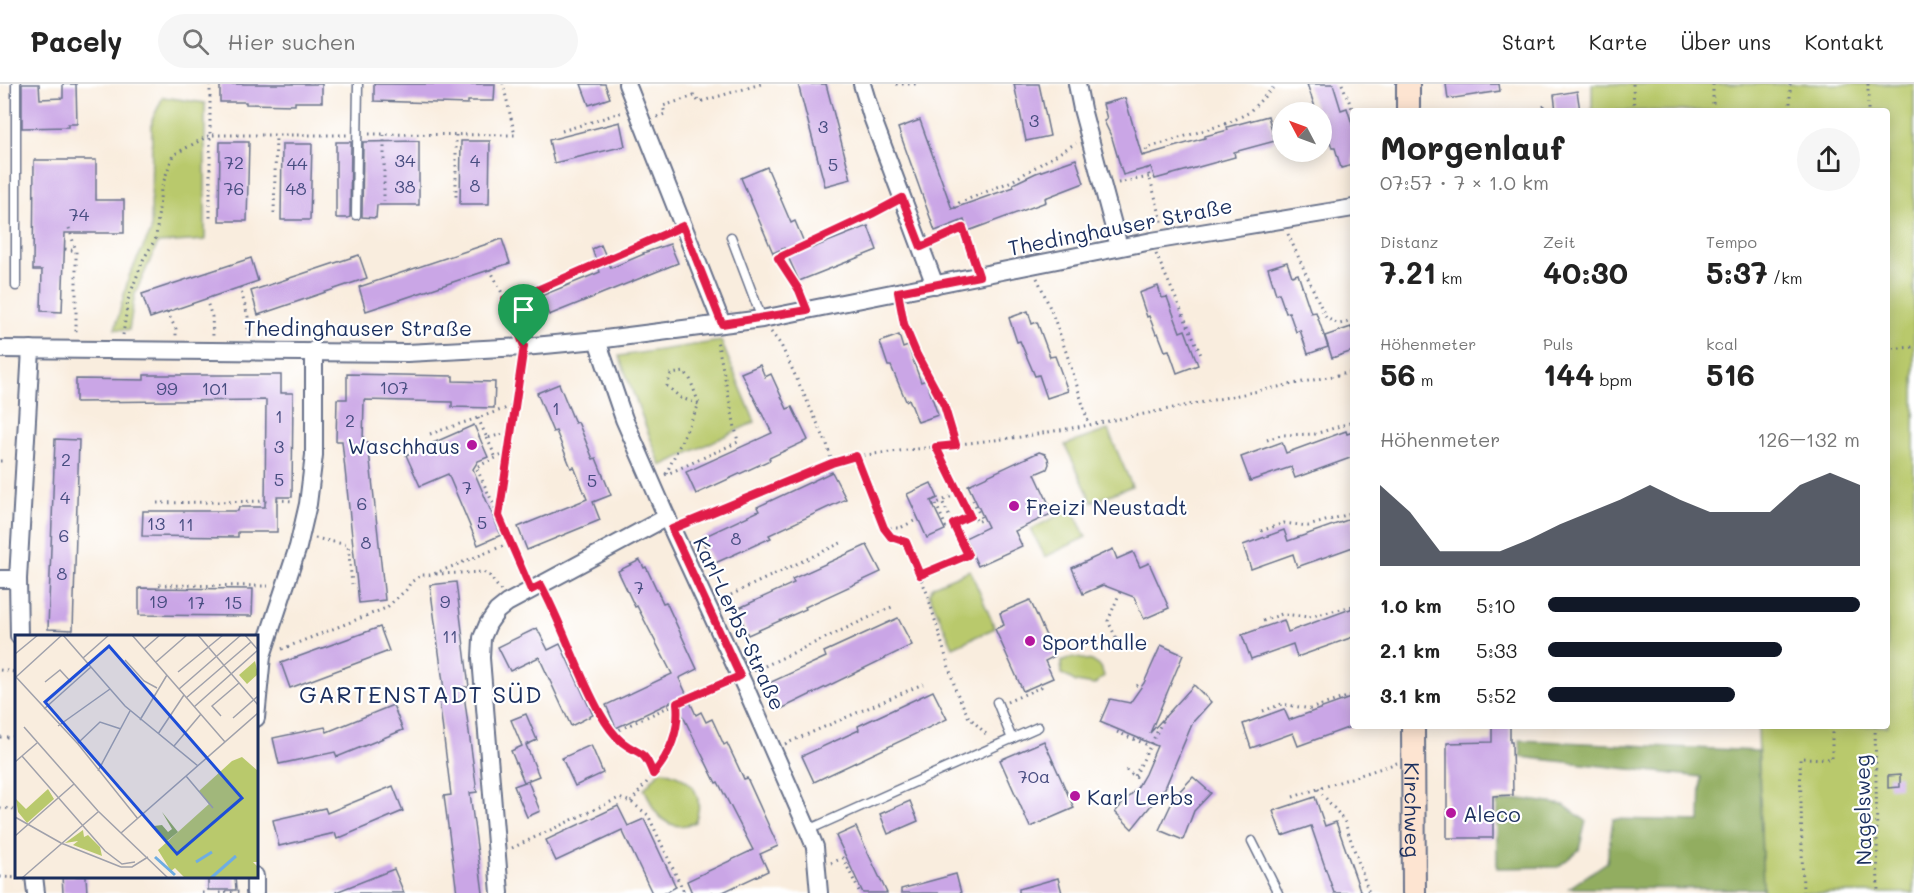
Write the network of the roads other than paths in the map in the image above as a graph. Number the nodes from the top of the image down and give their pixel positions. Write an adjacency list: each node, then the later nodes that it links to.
1 (16, 84): 13 (lane)
2 (358, 84): 9 (lane)
3 (627, 84): 15 (street)
4 (862, 84): 12 (street)
5 (1077, 84): 11 (street)
6 (1408, 84): 7 (street)
7 (1408, 108)
8 (1350, 208): 11 (street, Thedinghauser Straße)
9 (356, 215)
10 (731, 237): 14 (lane)
11 (1119, 247): 12 (street, Thedinghauser Straße)
12 (935, 285): 14 (street, Thedinghauser Straße)
13 (16, 286)
14 (762, 319): 15 (street, Thedinghauser Straße)
15 (718, 325): 16 (street, Thedinghauser Straße)
16 (597, 340): 19 (street, Thedinghauser Straße); 20 (street, Karl-Lerbs-Straße)
17 (0, 349): 18 (street, Thedinghauser Straße)
18 (31, 349): 19 (street, Thedinghauser Straße); 22 (street)
19 (314, 350): 24 (street)
20 (669, 523): 29 (street, Karl-Lerbs-Straße); 33 (street)
21 (0, 579): 22 (street)
22 (18, 579): 23 (street)
23 (19, 635)
24 (258, 697)
25 (998, 704): 28 (lane)
26 (1038, 727): 28 (lane)
27 (1413, 729): 36 (street, Kirchweg)
28 (1012, 739): 29 (lane)
29 (808, 830): 34 (street, Karl-Lerbs-Straße)
30 (1251, 841): 35 (lane)
31 (34, 878): 32 (street)
32 (36, 893)
33 (500, 893)
34 (819, 893)
35 (1278, 893)
36 (1414, 893)

